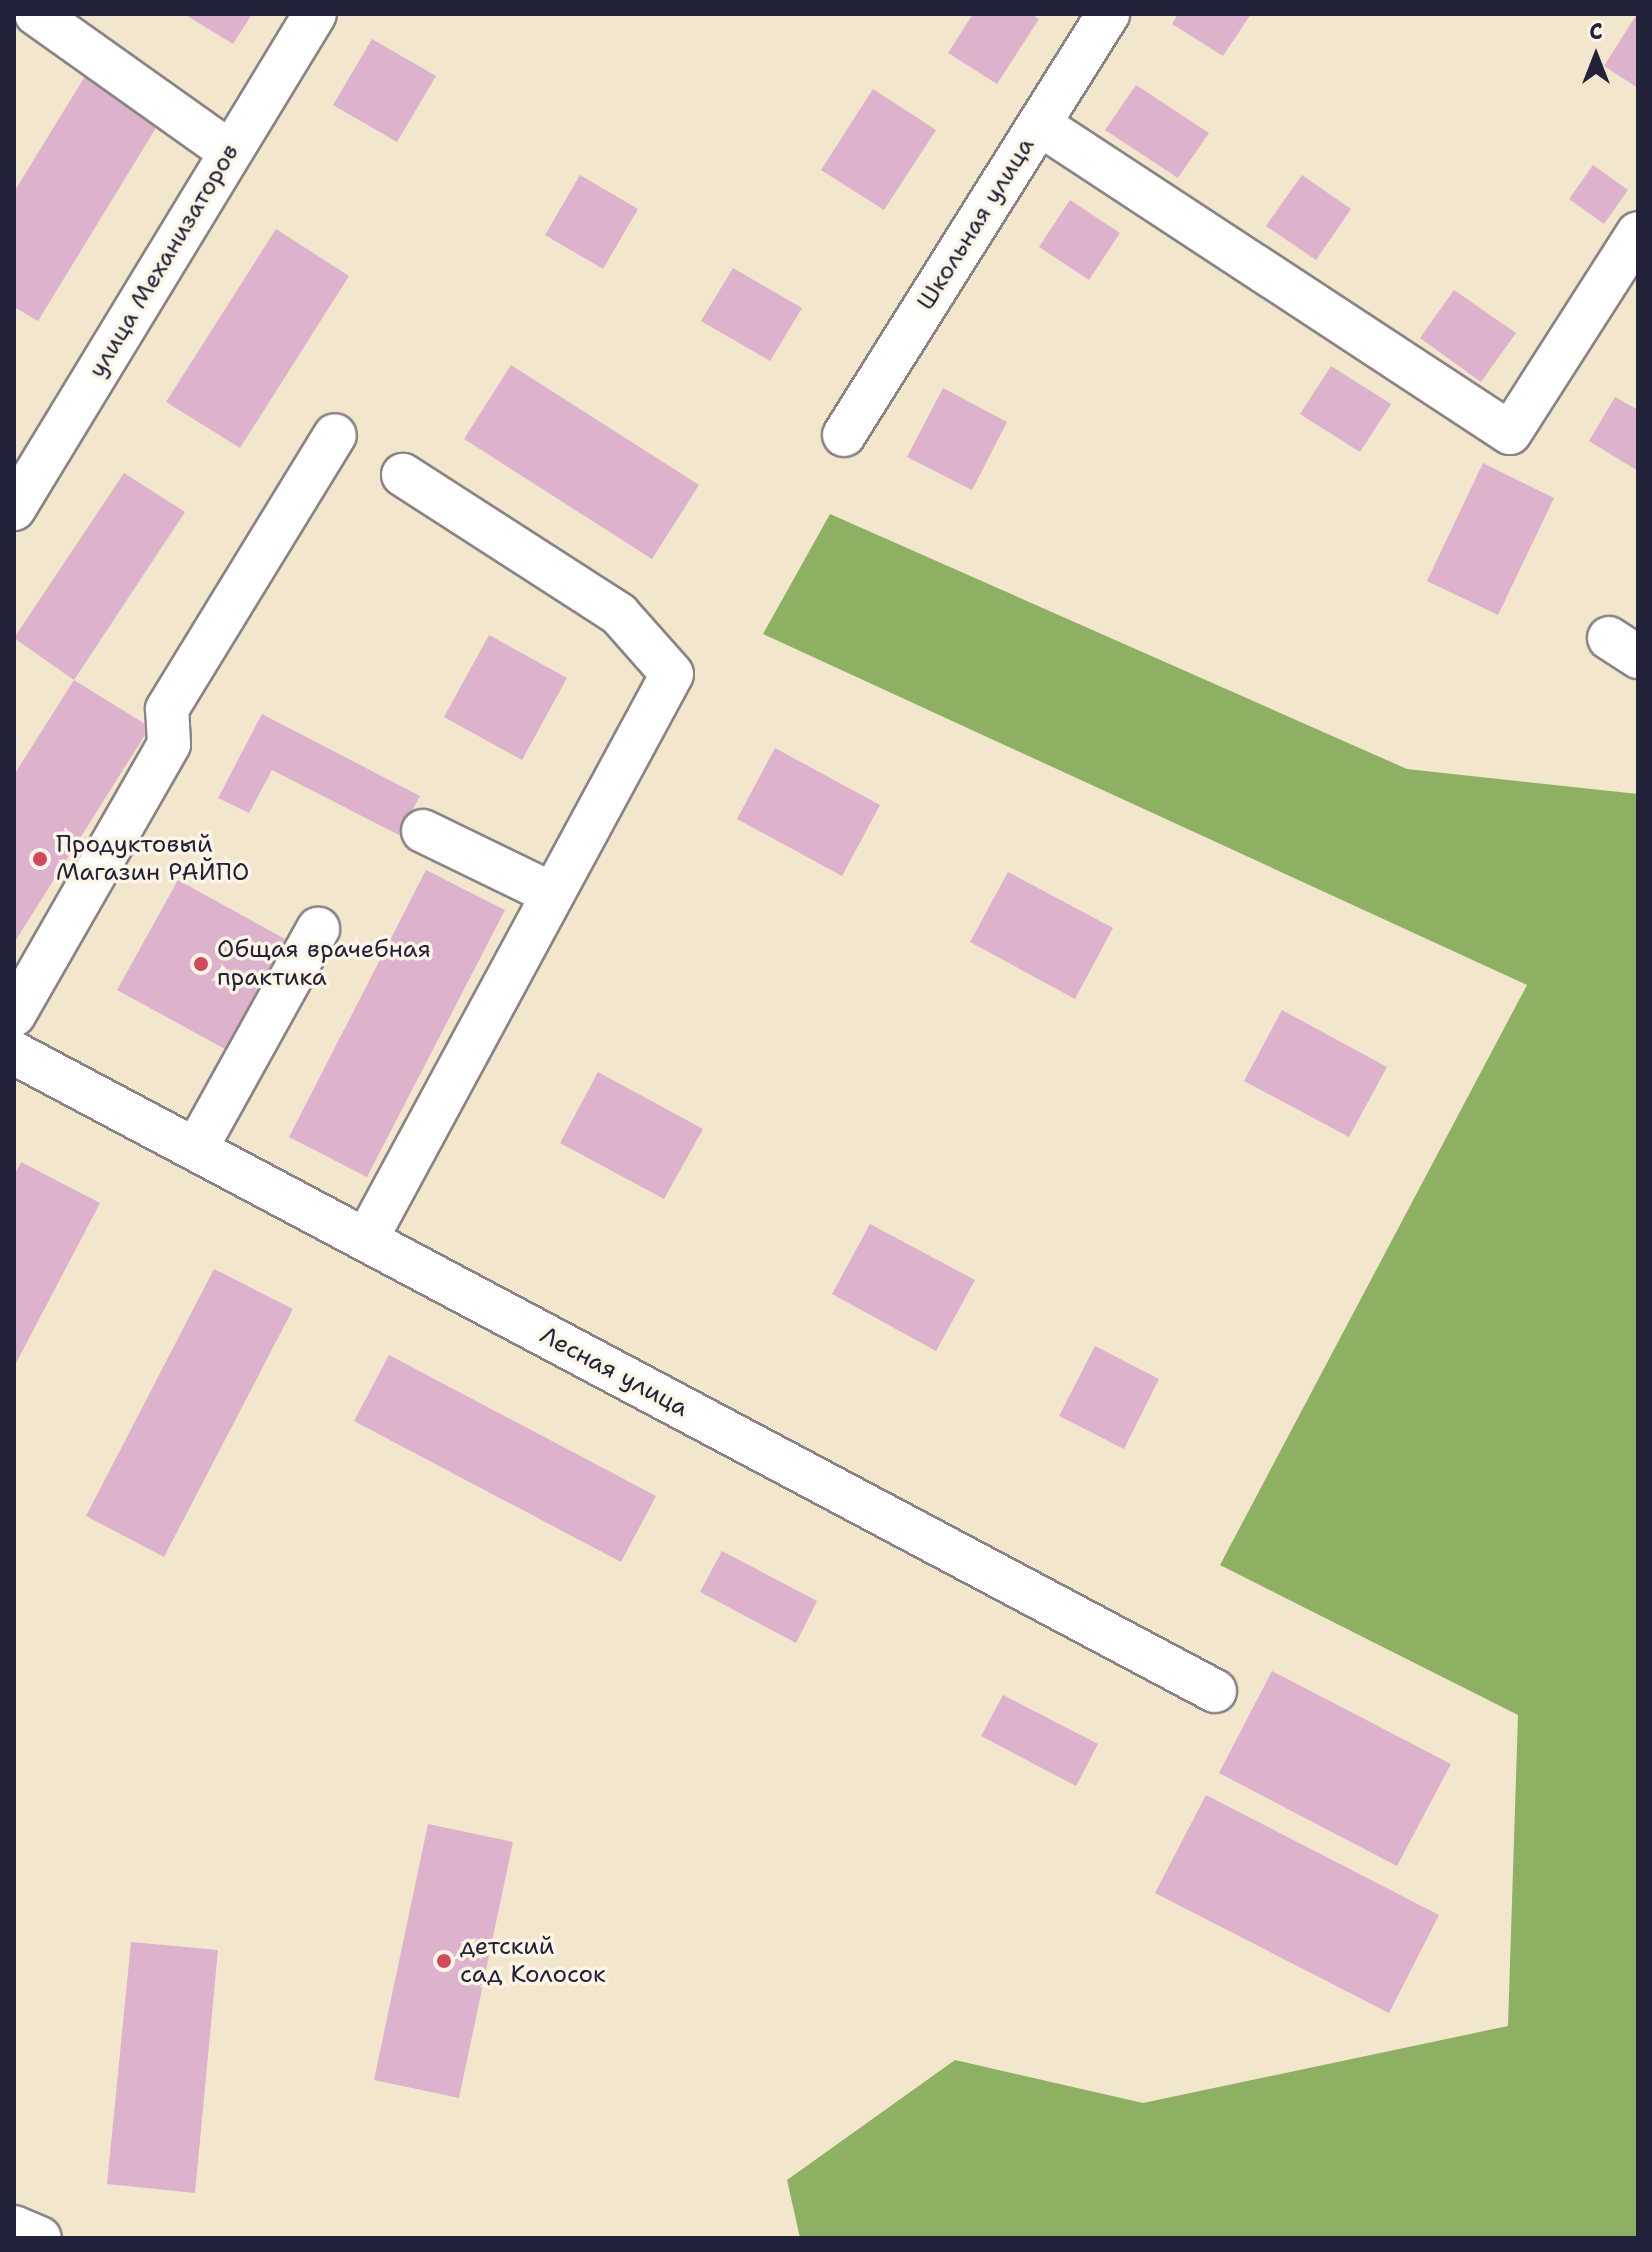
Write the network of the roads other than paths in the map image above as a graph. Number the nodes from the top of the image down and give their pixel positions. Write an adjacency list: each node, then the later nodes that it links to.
1 (36, 14): 5 (street)
2 (315, 14): 5 (street, улица Механизаторов)
3 (1108, 14): 4 (street, Школьная улица)
4 (1039, 124): 6 (street); 8 (street, Школьная улица)
5 (230, 152): 10 (street, улица Механизаторов)
6 (1638, 233)
7 (335, 435): 14 (street)
8 (844, 435)
9 (403, 475): 12 (street)
10 (14, 509)
11 (423, 831): 12 (street)
12 (553, 894): 17 (street)
13 (318, 929): 16 (street)
14 (14, 1015)
15 (14, 1053): 16 (street, Лесная улица)
16 (196, 1149): 17 (street, Лесная улица)
17 (366, 1240): 18 (street, Лесная улица)
18 (1215, 1691)
19 (14, 2227): 20 (street)
20 (40, 2238)

